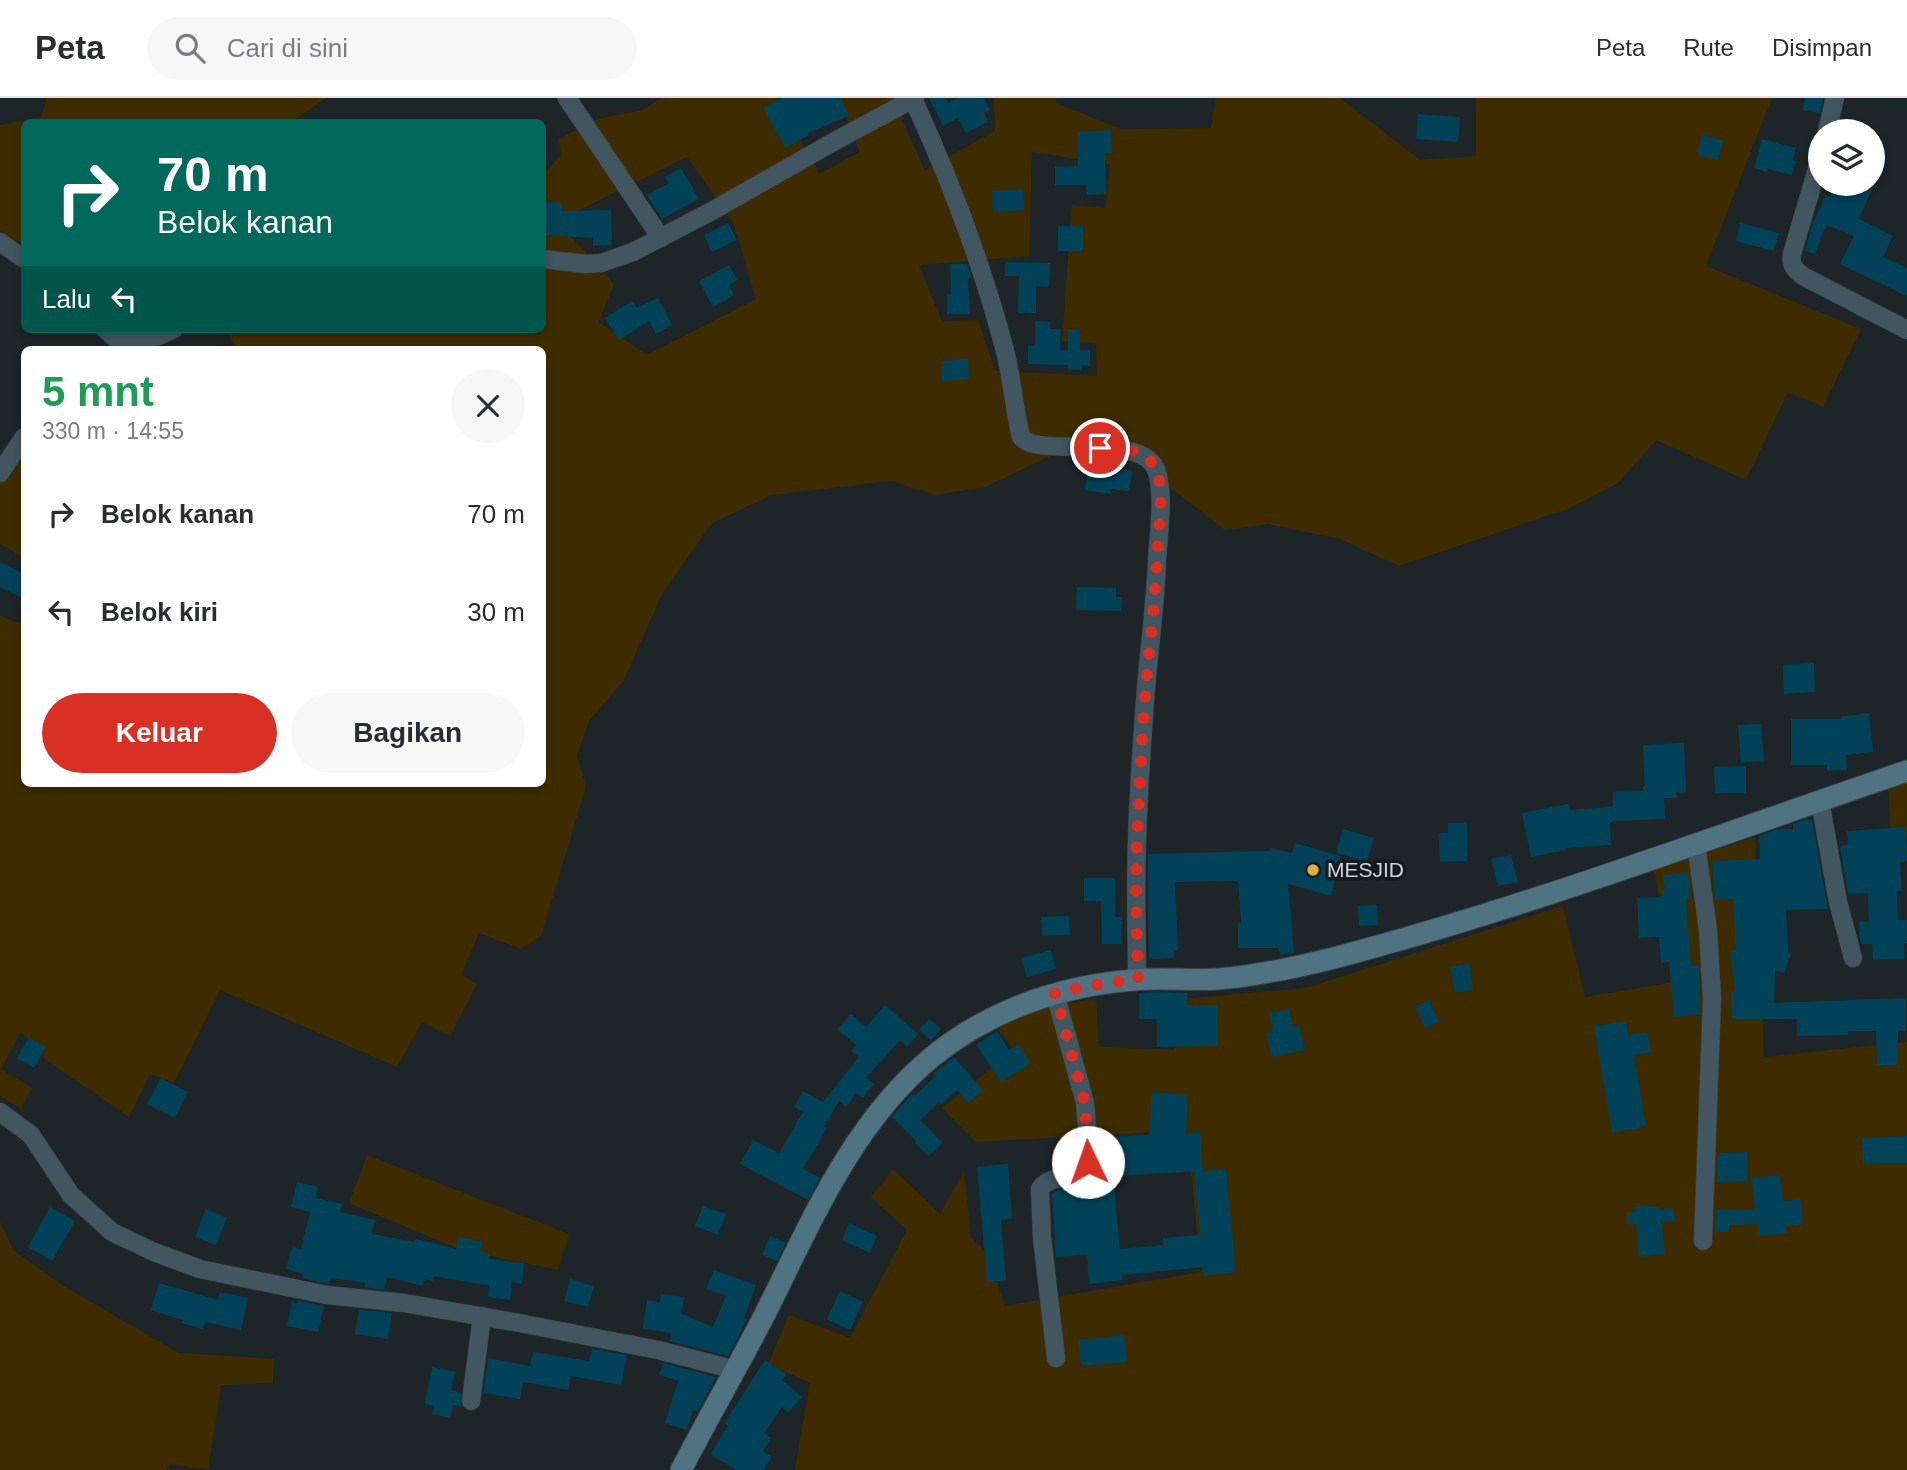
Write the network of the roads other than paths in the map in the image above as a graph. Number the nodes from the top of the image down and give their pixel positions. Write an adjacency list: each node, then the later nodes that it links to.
1 (567, 98): 6 (street)
2 (914, 98): 6 (street); 19 (street)
3 (1835, 98): 4 (street)
4 (1830, 119)
5 (1809, 196): 10 (street)
6 (661, 238): 9 (street)
7 (0, 242): 8 (street)
8 (21, 257)
9 (546, 259)
10 (1907, 330)
11 (165, 333): 12 (street)
12 (109, 339)
13 (21, 442): 14 (street)
14 (0, 473)
15 (1907, 771): 16 (street)
16 (1820, 801): 17 (street); 18 (street)
17 (1696, 844): 19 (street); 22 (street)
18 (1853, 958)
19 (1138, 979): 20 (street)
20 (1055, 993): 24 (street); 25 (street)
21 (0, 1112): 23 (street)
22 (1703, 1241)
23 (482, 1316): 25 (street); 26 (street)
24 (1056, 1357)
25 (736, 1370): 27 (street)
26 (471, 1401)
27 (681, 1470)

